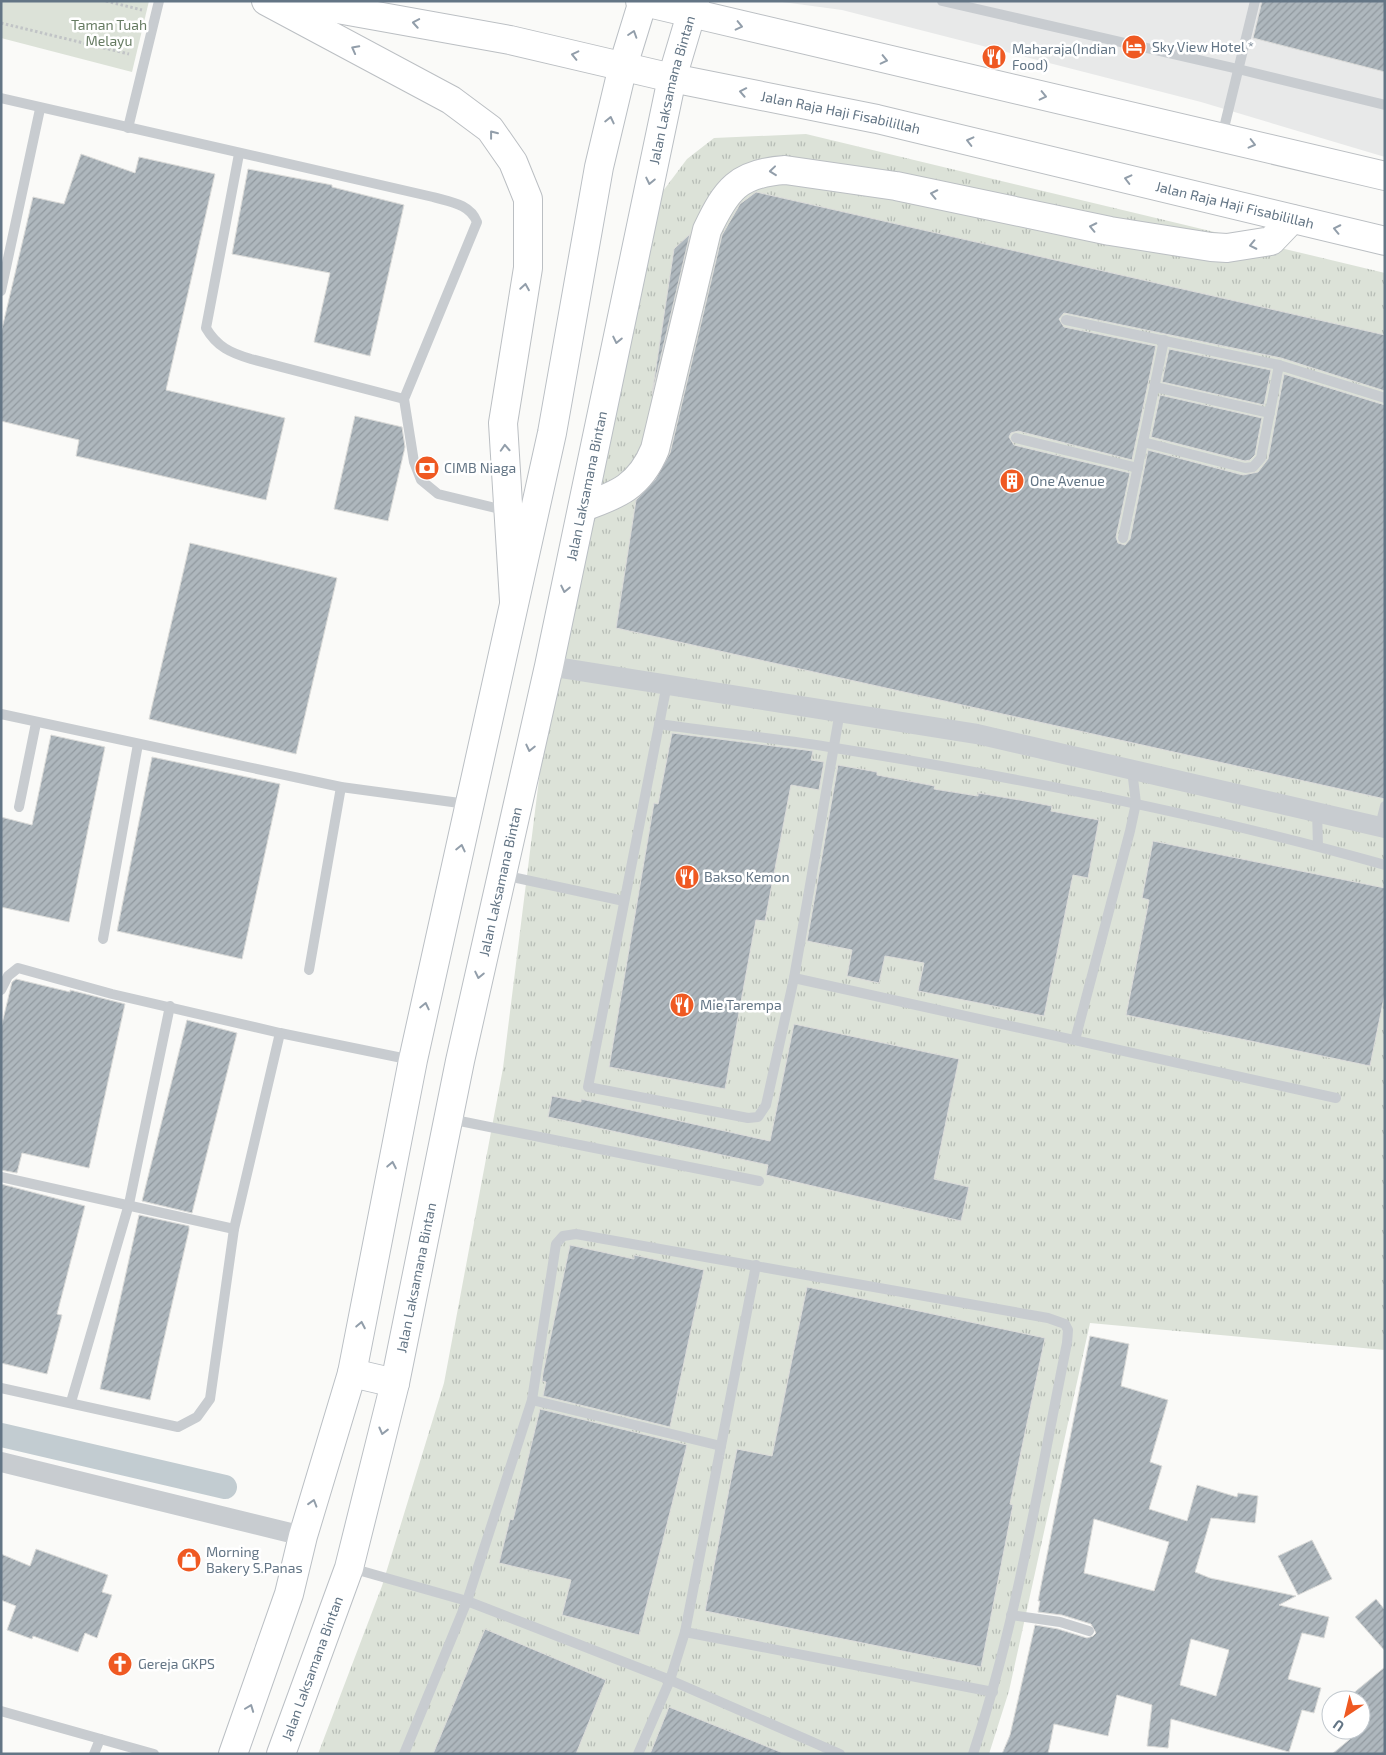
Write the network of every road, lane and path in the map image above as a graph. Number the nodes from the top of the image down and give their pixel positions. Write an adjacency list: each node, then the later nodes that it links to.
1 (106, 1): 9 (path)
2 (159, 1): 18 (lane)
3 (266, 1): 36 (main road, one-way to 3)
4 (293, 1): 12 (main road, Jalan Raja Haji Fisabilillah, one-way to 4)
5 (642, 1): 8 (main road); 12 (main road, one-way to 5)
6 (942, 1): 13 (lane)
7 (1255, 1): 13 (lane)
8 (694, 8): 14 (main road, Jalan Laksamana Bintan); 19 (main road, one-way to 19)
9 (139, 19)
10 (1, 23): 11 (path)
11 (131, 46)
12 (623, 66): 14 (main road, Jalan Raja Haji Fisabilillah); 38 (main road, one-way to 12)
13 (1238, 69): 16 (lane); 19 (lane)
14 (672, 78): 22 (main road, Jalan Raja Haji Fisabilillah, one-way to 14); 35 (main road, Jalan Laksamana Bintan, one-way to 35)
15 (1, 98): 17 (lane)
16 (1385, 105)
17 (40, 108): 18 (lane); 24 (lane)
18 (128, 128): 20 (lane)
19 (1222, 137): 21 (main road, one-way to 21)
20 (239, 154): 29 (lane); 29 (lane)
21 (1385, 176)
22 (1292, 219): 23 (main road, Jalan Raja Haji Fisabilillah, one-way to 22); 35 (main road, one-way to 35)
23 (1385, 241)
24 (1, 291)
25 (1066, 320): 26 (lane)
26 (1164, 340): 27 (lane); 28 (lane)
27 (1279, 365): 30 (lane); 31 (lane)
28 (1155, 387): 31 (lane); 33 (lane)
29 (404, 398): 36 (lane)
30 (1385, 398)
31 (1270, 413): 33 (lane)
32 (1016, 438): 34 (lane)
33 (1143, 442): 34 (lane)
34 (1138, 468): 37 (lane)
35 (582, 507): 39 (main road, Jalan Laksamana Bintan, one-way to 39)
36 (508, 511): 38 (main road)
37 (1123, 538)
38 (514, 601): 50 (main road)
39 (549, 666): 40 (street); 57 (main road, Jalan Laksamana Bintan, one-way to 57)
40 (666, 684): 41 (street); 44 (lane)
41 (840, 711): 46 (lane); 47 (street)
42 (1, 714): 43 (lane)
43 (36, 723): 45 (lane); 52 (lane)
44 (659, 724): 46 (lane); 58 (lane)
45 (138, 744): 48 (lane); 59 (lane)
46 (834, 748): 49 (lane); 61 (lane)
47 (1132, 770): 49 (lane); 53 (street)
48 (341, 787): 50 (lane); 60 (lane)
49 (1136, 803): 55 (lane); 65 (lane)
50 (471, 804): 66 (main road, one-way to 50)
51 (1385, 806): 54 (lane)
52 (19, 807)
53 (1317, 811): 54 (street); 55 (lane)
54 (1382, 827)
55 (1318, 846): 56 (lane)
56 (1385, 865)
57 (501, 875): 58 (lane); 68 (main road, Jalan Laksamana Bintan, one-way to 68)
58 (624, 901): 61 (lane)
59 (104, 939)
60 (309, 970)
61 (794, 978): 65 (lane)
62 (1, 990): 63 (lane)
63 (170, 1006): 64 (lane); 71 (lane)
64 (280, 1033): 66 (lane); 72 (lane)
65 (1075, 1040): 67 (lane)
66 (413, 1060): 74 (main road, one-way to 66)
67 (1336, 1098)
68 (449, 1119): 70 (lane); 75 (main road, Jalan Laksamana Bintan)
69 (1, 1177): 71 (lane)
70 (759, 1181)
71 (129, 1204): 72 (lane); 78 (lane)
72 (234, 1229): 78 (lane)
73 (756, 1265): 77 (lane); 79 (lane); 84 (lane)
74 (352, 1373): 75 (main road); 81 (main road, one-way to 74)
75 (395, 1384): 82 (main road, Jalan Laksamana Bintan, one-way to 82)
76 (1, 1388): 78 (lane)
77 (532, 1400): 79 (lane); 83 (lane)
78 (72, 1402)
79 (721, 1446): 86 (lane)
80 (1, 1462): 81 (street)
81 (303, 1536): 93 (main road, one-way to 81)
82 (349, 1568): 83 (lane); 94 (main road, Jalan Laksamana Bintan)
83 (467, 1601): 87 (lane); 95 (lane)
84 (1011, 1615): 85 (lane); 88 (lane)
85 (1089, 1631)
86 (685, 1632): 87 (lane); 88 (lane)
87 (670, 1680): 96 (lane); 97 (lane)
88 (993, 1692): 98 (lane)
89 (1, 1711): 90 (lane)
90 (100, 1739): 91 (lane); 92 (lane)
91 (94, 1754)
92 (154, 1754)
93 (233, 1754)
94 (281, 1754)
95 (404, 1754)
96 (638, 1754)
97 (840, 1754)
98 (973, 1754)

